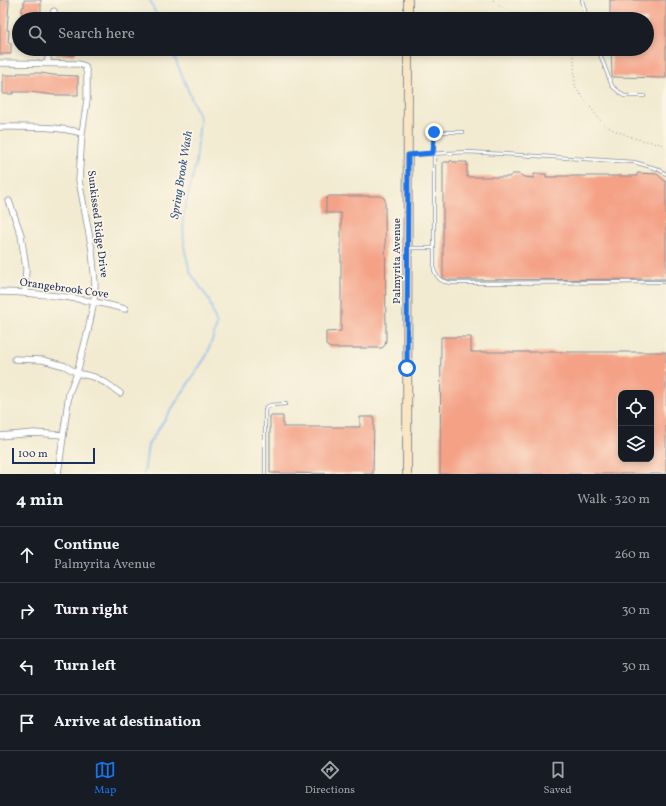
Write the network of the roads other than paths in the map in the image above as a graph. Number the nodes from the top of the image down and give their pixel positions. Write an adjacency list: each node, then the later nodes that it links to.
1 (408, 0): 3 (street)
2 (582, 0): 4 (lane)
3 (408, 12)
4 (585, 12)
5 (48, 56): 9 (street)
6 (408, 56): 15 (street, Palmyrita Avenue)
7 (601, 56): 10 (lane)
8 (0, 63): 9 (street)
9 (48, 63): 13 (street, Sunkissed Ridge Drive)
10 (644, 96)
11 (0, 127): 13 (street)
12 (463, 132): 14 (lane)
13 (82, 133): 23 (street, Sunkissed Ridge Drive)
14 (433, 153): 15 (lane); 16 (lane); 19 (lane)
15 (408, 155): 18 (street, Palmyrita Avenue)
16 (666, 174)
17 (10, 201): 22 (street)
18 (408, 248): 19 (lane); 33 (street, Palmyrita Avenue)
19 (434, 248): 20 (lane)
20 (666, 282)
21 (0, 292): 22 (street, Orangebrook Cove)
22 (26, 292): 23 (street, Orangebrook Cove)
23 (94, 301): 24 (street, Orangebrook Cove); 26 (street, Sunkissed Ridge Drive)
24 (125, 309)
25 (15, 359): 26 (street)
26 (77, 373): 27 (street); 29 (street, Sunkissed Ridge Drive)
27 (120, 393)
28 (286, 404): 32 (lane)
29 (63, 435): 30 (street); 31 (street, Sunkissed Ridge Drive)
30 (0, 436)
31 (58, 474)
32 (265, 474)
33 (407, 474)

